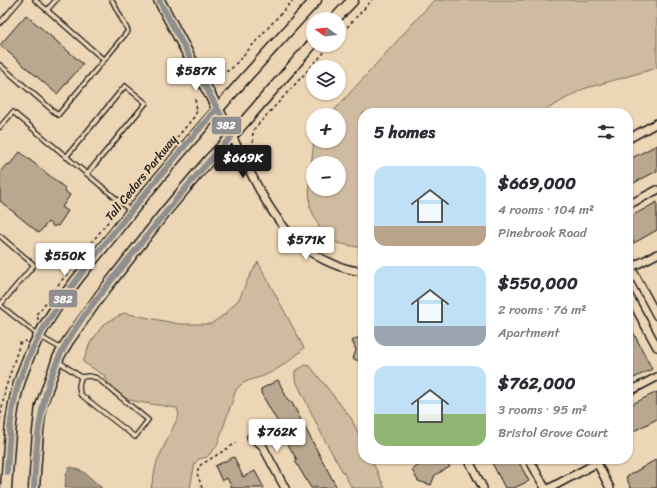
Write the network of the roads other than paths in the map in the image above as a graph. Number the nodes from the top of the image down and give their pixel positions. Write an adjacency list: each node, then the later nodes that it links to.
1 (20, 0): 10 (lane)
2 (35, 0): 8 (lane)
3 (56, 0): 8 (lane)
4 (112, 0): 12 (lane)
5 (159, 0): 14 (main road)
6 (316, 0): 14 (main road, Tall Cedars Parkway)
7 (353, 0): 9 (main road)
8 (47, 10): 12 (lane)
9 (342, 12)
10 (0, 23)
11 (306, 52): 17 (main road)
12 (104, 60): 13 (lane)
13 (0, 65)
14 (217, 108): 17 (main road); 23 (main road, Tall Cedars Parkway)
15 (657, 123): 18 (street)
16 (0, 127): 19 (lane)
17 (232, 136): 27 (street); 34 (main road)
18 (633, 136)
19 (66, 157): 20 (lane); 20 (lane)
20 (87, 174): 23 (lane)
21 (657, 190): 22 (street)
22 (633, 202)
23 (131, 211): 32 (main road, Tall Cedars Parkway)
24 (0, 236): 30 (lane)
25 (657, 254): 26 (street)
26 (633, 264)
27 (358, 271)
28 (633, 273): 31 (street)
29 (633, 303): 33 (street)
30 (0, 305): 32 (lane)
31 (657, 316)
32 (39, 336): 34 (lane); 44 (main road, Tall Cedars Parkway)
33 (657, 347)
34 (63, 349): 35 (main road)
35 (58, 360): 37 (lane); 45 (main road)
36 (657, 376): 38 (street)
37 (81, 377): 37 (lane)
38 (633, 389)
39 (251, 437): 46 (street)
40 (471, 464): 47 (street)
41 (532, 464): 48 (street)
42 (591, 464): 49 (street)
43 (598, 464): 50 (street)
44 (6, 488)
45 (34, 488)
46 (285, 488)
47 (483, 488)
48 (545, 488)
49 (550, 488)
50 (610, 488)

